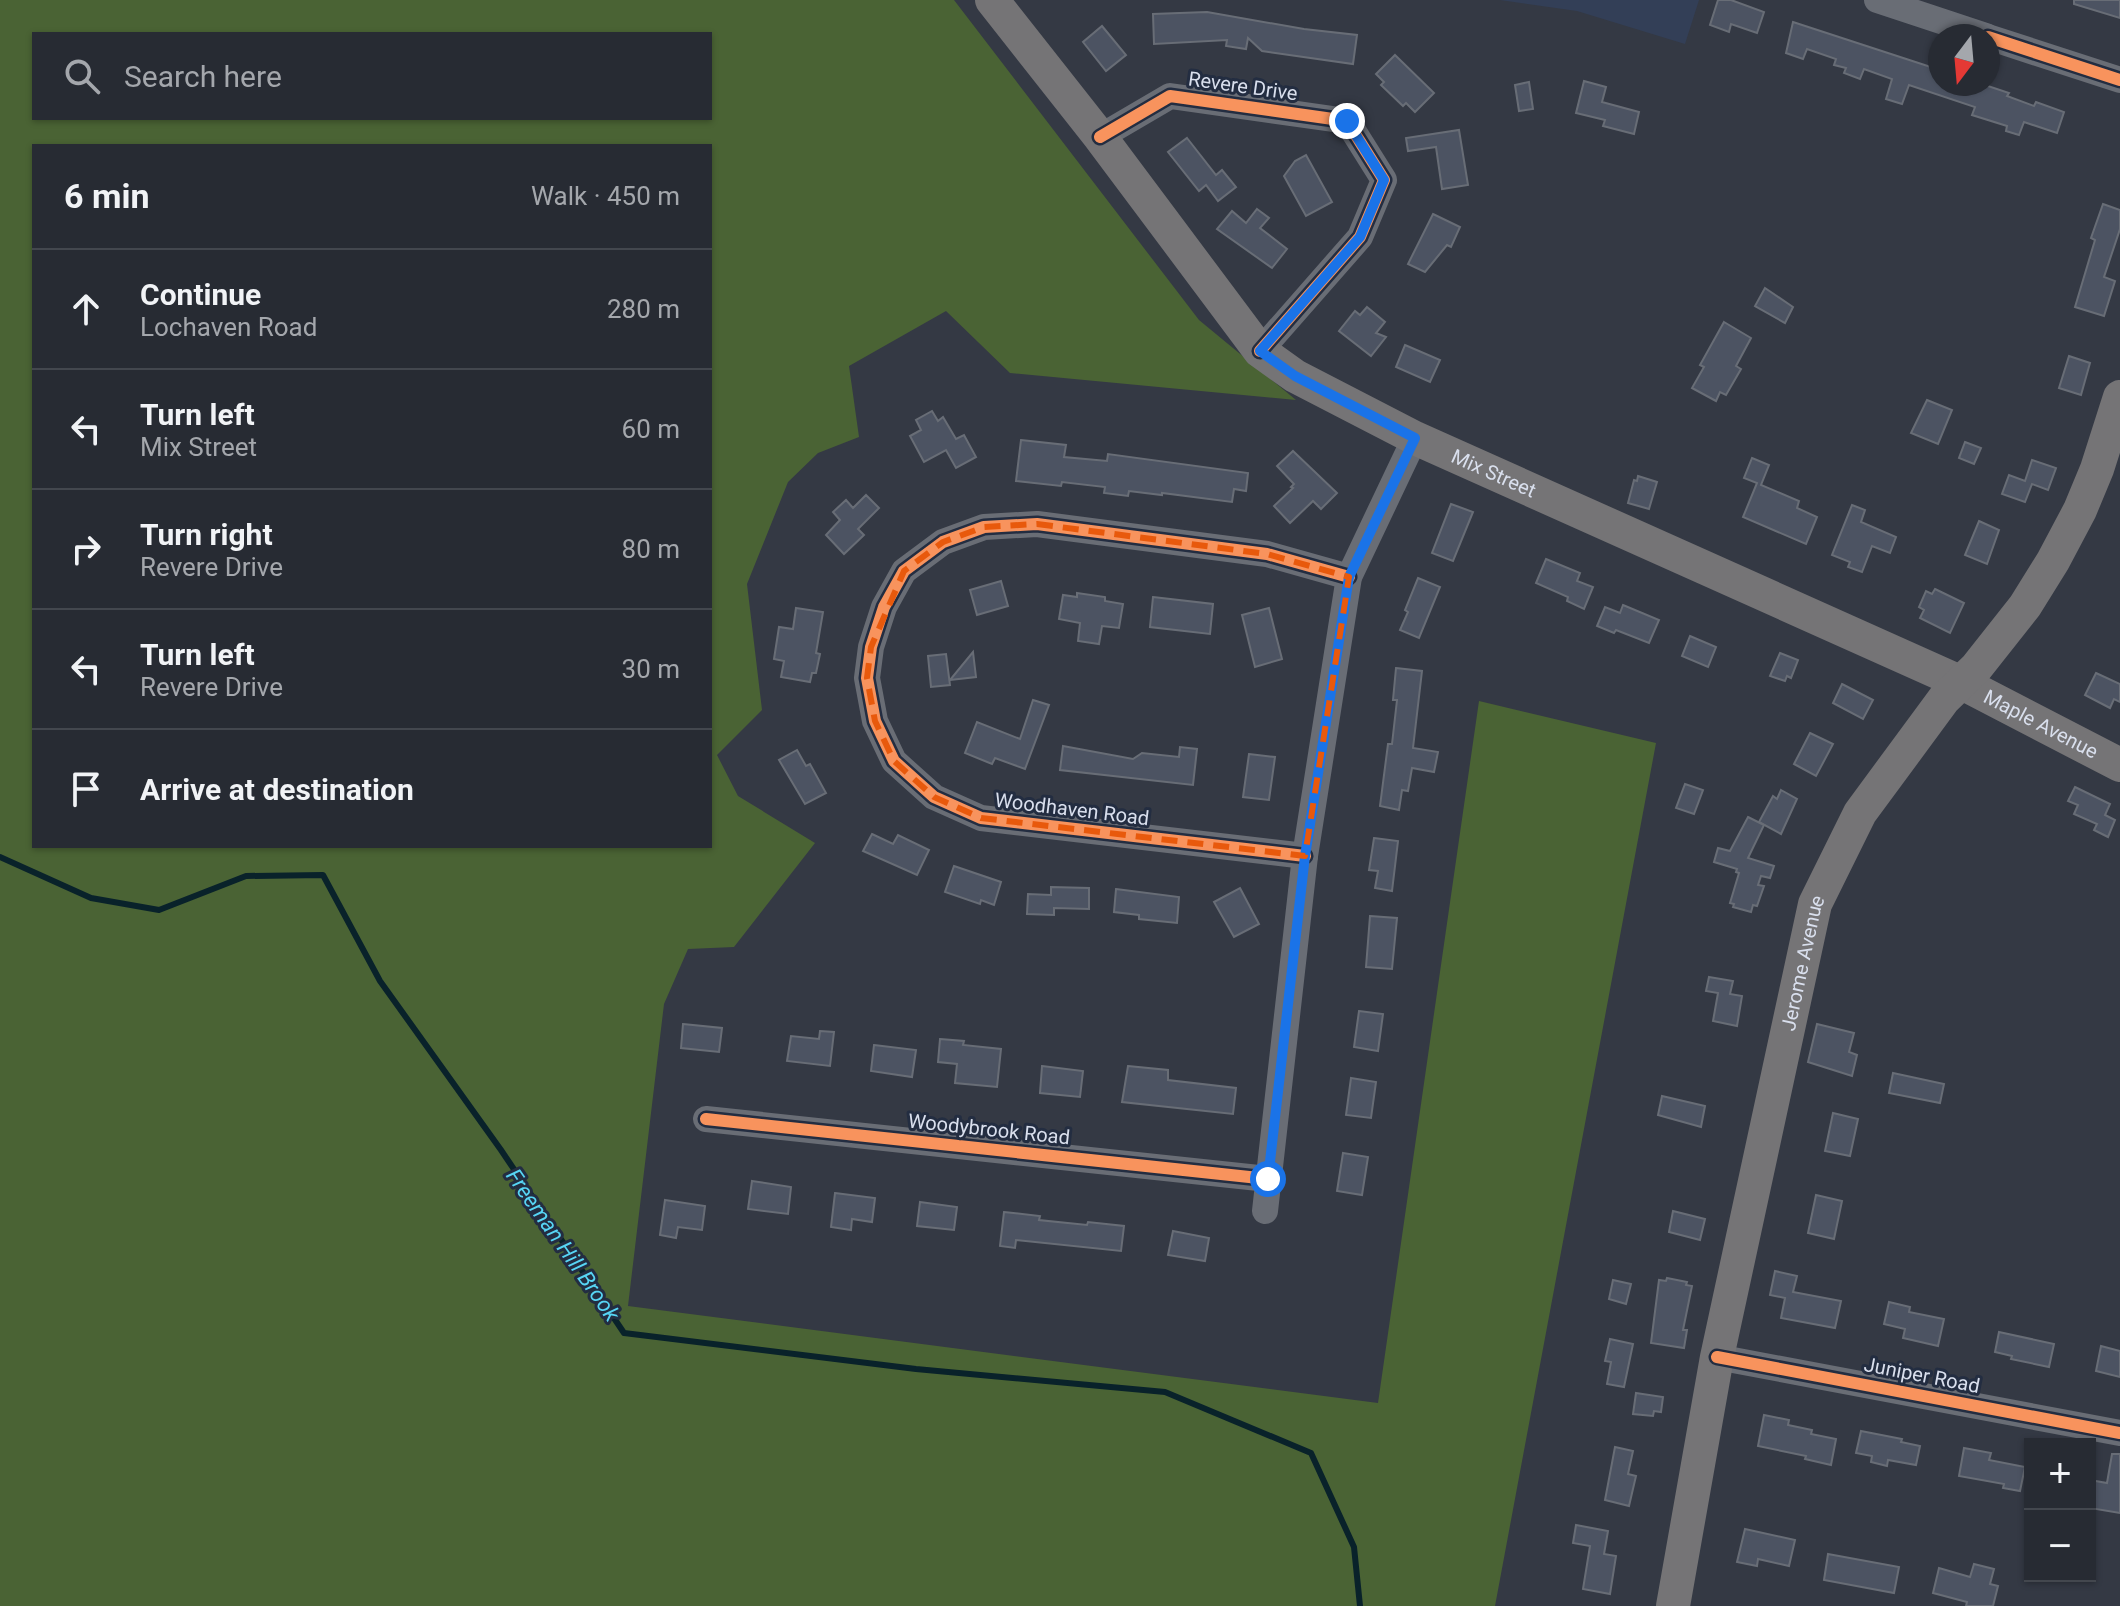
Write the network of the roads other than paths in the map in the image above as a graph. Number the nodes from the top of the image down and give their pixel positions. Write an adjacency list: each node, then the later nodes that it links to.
1 (992, 0): 6 (main road, Mix Street)
2 (1877, 0): 3 (street)
3 (1950, 24)
4 (2000, 40): 5 (street)
5 (2120, 80)
6 (1100, 137): 7 (main road, Mix Street); 7 (street, Revere Drive)
7 (1260, 351): 9 (main road, Mix Street)
8 (2120, 397): 11 (main road, Jerome Avenue)
9 (1415, 438): 10 (street); 11 (main road, Mix Street)
10 (1349, 577): 13 (street); 13 (street, Woodhaven Road)
11 (1962, 683): 12 (main road, Maple Avenue); 17 (main road, Jerome Avenue)
12 (2120, 765)
13 (1305, 856): 15 (street)
14 (706, 1119): 15 (street, Woodybrook Road)
15 (1268, 1179): 16 (street)
16 (1265, 1211)
17 (1717, 1357): 18 (street, Juniper Road); 19 (main road, Jerome Avenue)
18 (2120, 1433)
19 (1673, 1606)

